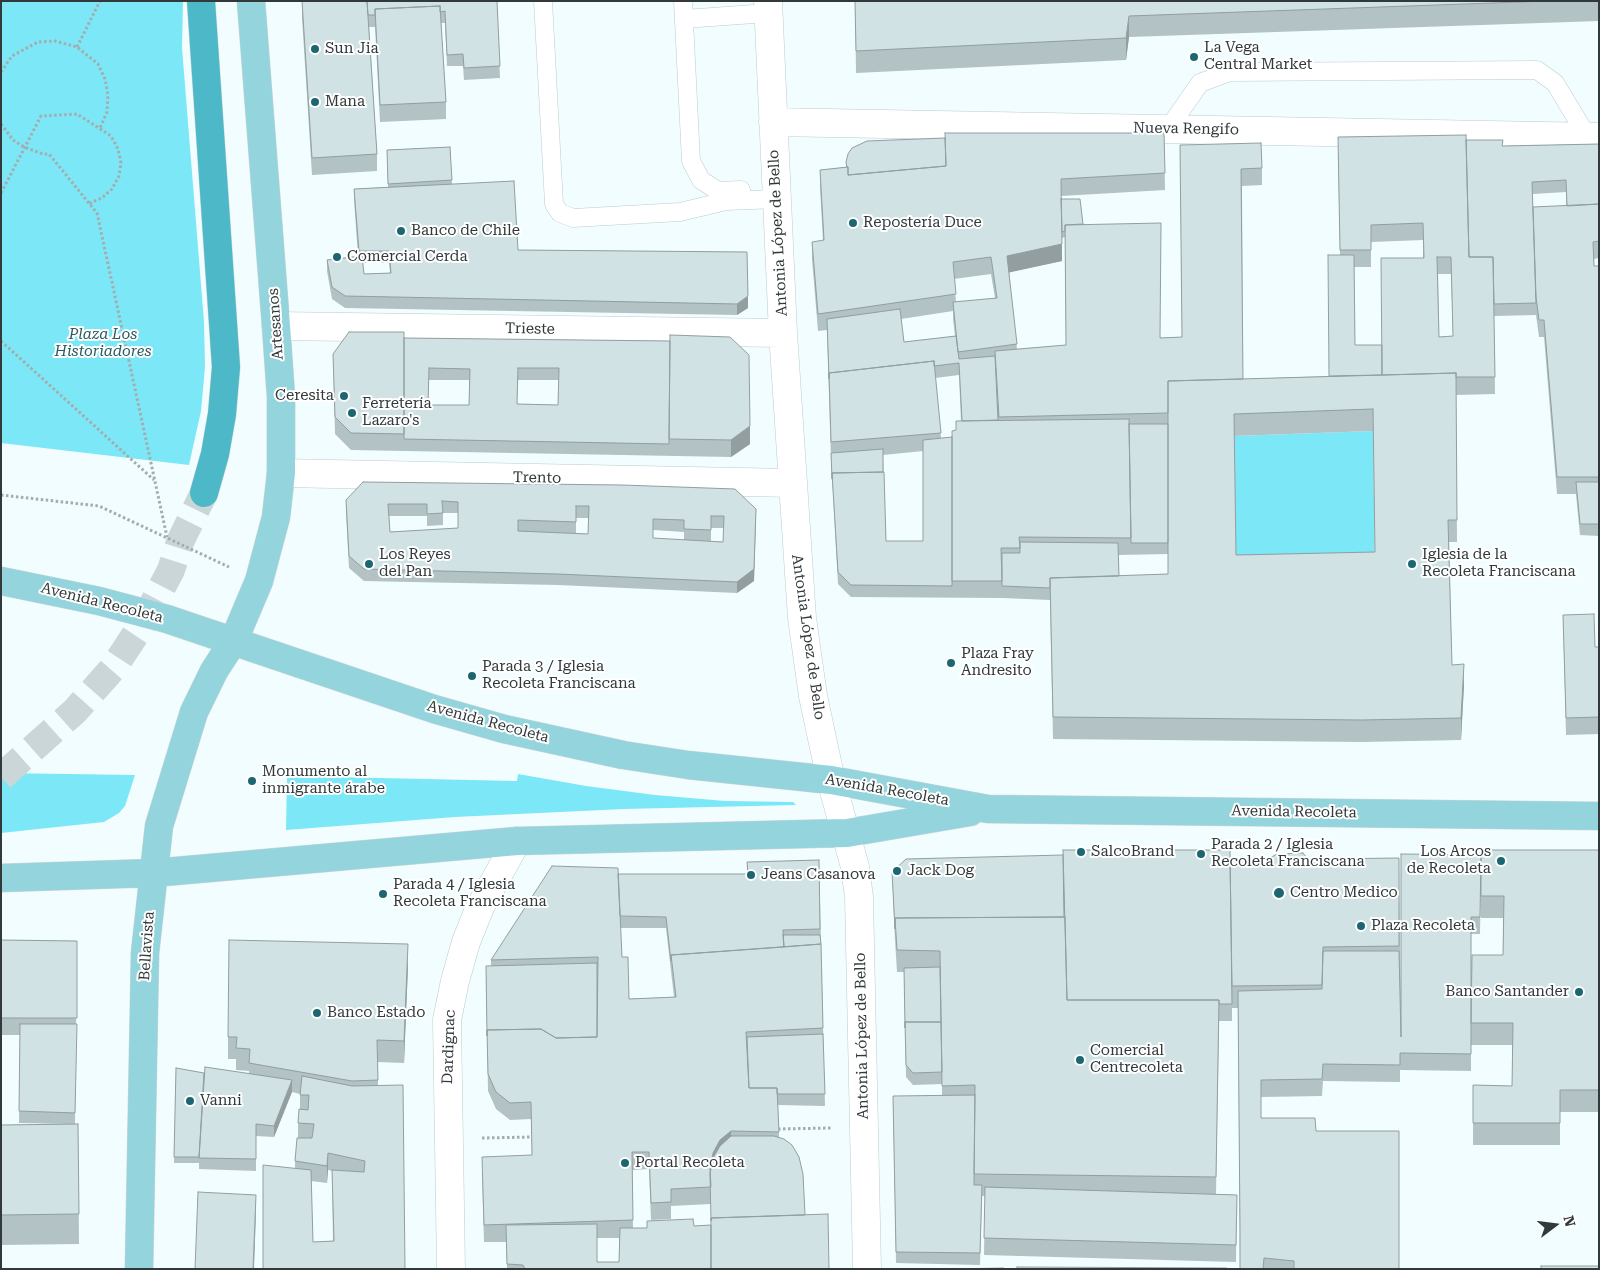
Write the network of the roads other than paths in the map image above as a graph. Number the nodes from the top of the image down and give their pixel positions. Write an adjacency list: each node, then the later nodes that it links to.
1 (201, 1): 16 (highway)
2 (251, 1): 12 (main road, Artesanos)
3 (543, 1): 11 (lane)
4 (768, 7): 5 (lane); 6 (street, Antonia López de Bello)
5 (683, 10): 9 (lane)
6 (773, 122): 7 (street, Nueva Rengifo); 10 (street, Antonia López de Bello)
7 (1168, 129): 8 (street, Nueva Rengifo); 8 (lane)
8 (1593, 136)
9 (701, 180): 10 (lane); 11 (lane)
10 (777, 193): 11 (lane); 13 (street, Antonia López de Bello)
11 (698, 207)
12 (276, 326): 13 (street, Trieste); 14 (main road, Artesanos)
13 (784, 333): 15 (street, Antonia López de Bello)
14 (281, 473): 15 (street, Trento); 18 (main road, Artesanos)
15 (793, 483): 19 (street, Antonia López de Bello)
16 (204, 493)
17 (1, 581): 18 (main road, Avenida Recoleta)
18 (234, 640): 19 (main road, Avenida Recoleta); 24 (main road, Bellavista)
19 (831, 780): 20 (main road, Avenida Recoleta); 22 (street, Antonia López de Bello)
20 (988, 809): 21 (main road, Avenida Recoleta); 22 (main road, Avenida Recoleta)
21 (1599, 816)
22 (847, 833): 23 (main road, Avenida Recoleta); 28 (street, Antonia López de Bello)
23 (517, 841): 24 (main road, Avenida Recoleta); 27 (street, Dardignac)
24 (153, 873): 25 (main road, Avenida Recoleta); 26 (main road, Bellavista)
25 (1, 878)
26 (138, 1269)
27 (451, 1269)
28 (866, 1269)

